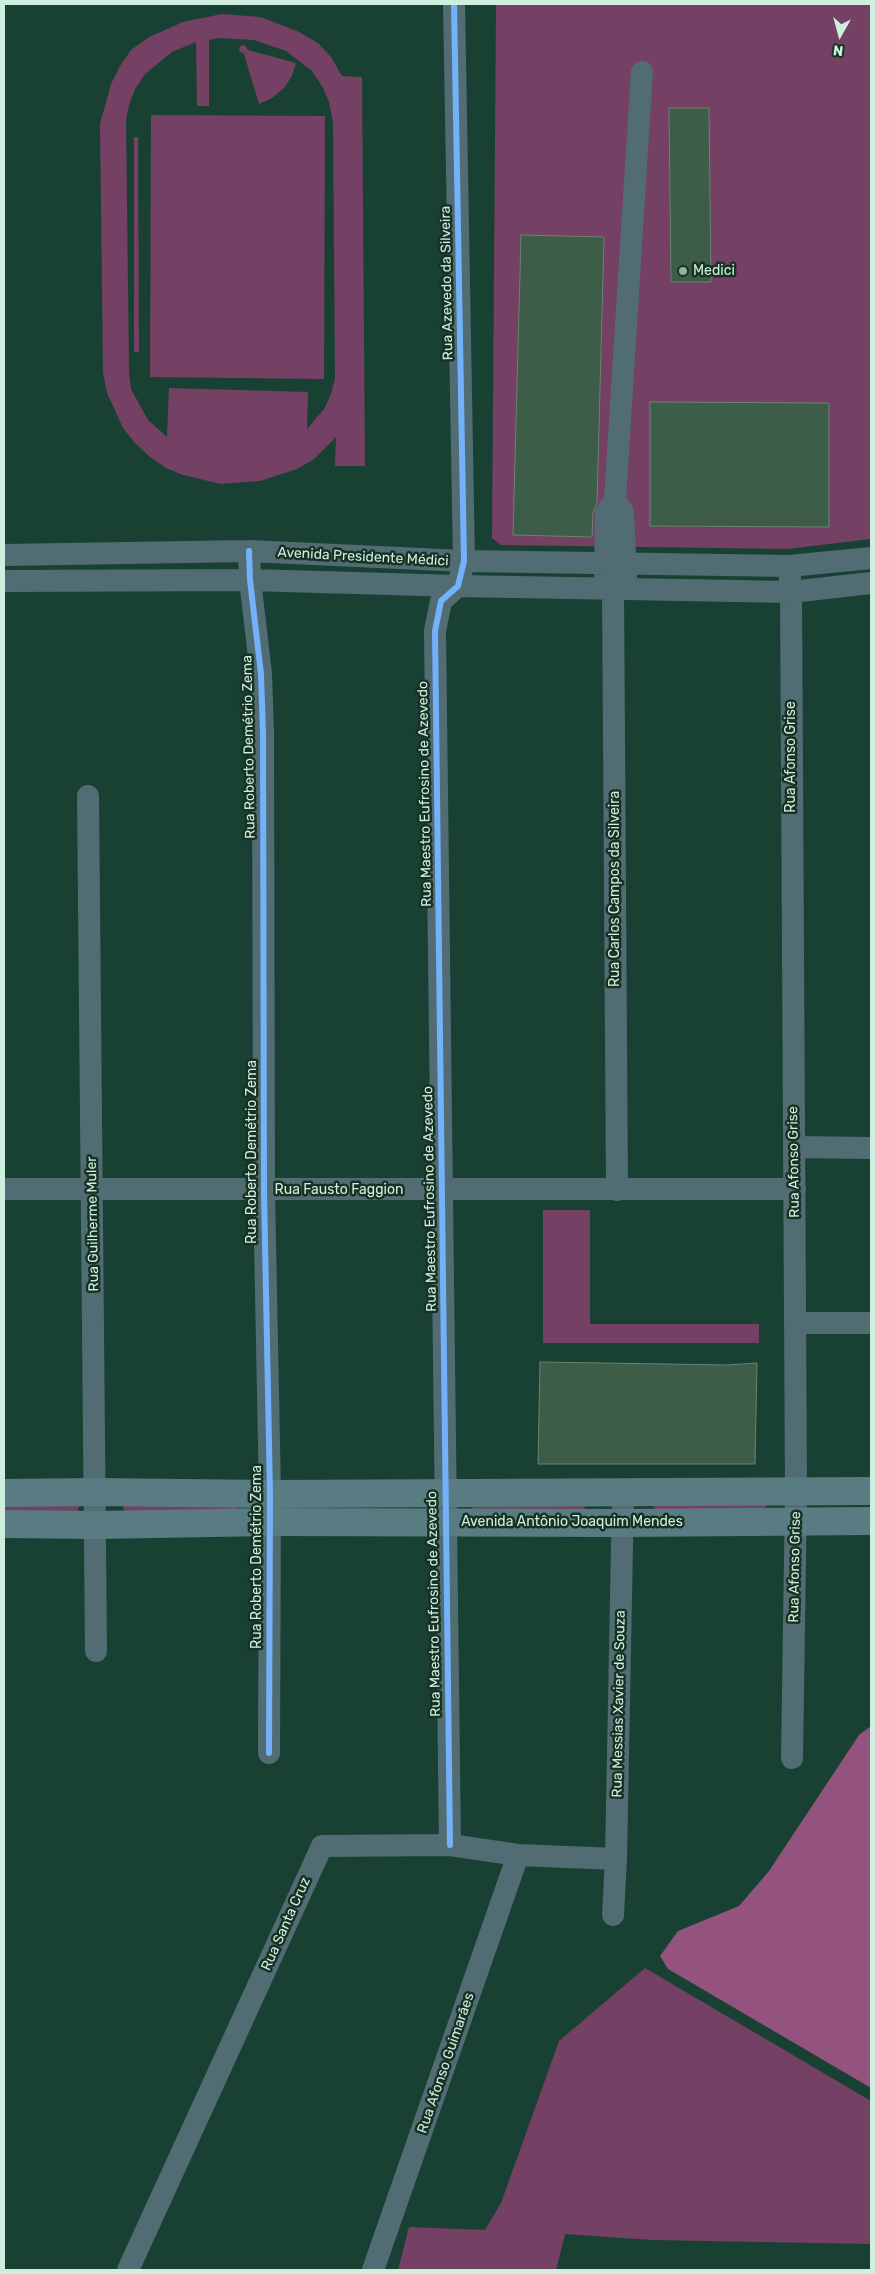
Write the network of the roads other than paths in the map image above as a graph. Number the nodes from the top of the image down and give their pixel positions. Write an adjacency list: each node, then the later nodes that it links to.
1 (454, 4): 6 (street, Rua Azevedo da Silveira)
2 (642, 72): 7 (street, Rua Carlos Campos da Silveira)
3 (249, 551): 4 (street, Avenida Presidente Médici); 6 (street, Avenida Presidente Médici); 10 (street, Rua Roberto Demétrio Zema)
4 (90, 554): 5 (street, Avenida Presidente Médici); 12 (street)
5 (4, 555)
6 (464, 561): 7 (street, Avenida Presidente Médici); 14 (street)
7 (615, 564): 9 (street, Avenida Presidente Médici); 15 (street, Rua Carlos Campos da Silveira)
8 (871, 564): 9 (street, Avenida Presidente Médici)
9 (789, 566): 16 (street, Rua Afonso Grise)
10 (250, 580): 12 (street, Avenida Presidente Médici); 14 (street, Avenida Presidente Médici); 24 (street, Rua Roberto Demétrio Zema)
11 (4, 581): 12 (street, Avenida Presidente Médici)
12 (90, 581)
13 (871, 583): 16 (street, Avenida Presidente Médici)
14 (458, 586): 15 (street, Avenida Presidente Médici); 22 (street, Rua Maestro Eufrosino de Azevedo)
15 (615, 588): 16 (street, Avenida Presidente Médici); 25 (street, Rua Carlos Campos da Silveira)
16 (791, 592): 18 (street, Rua Afonso Grise)
17 (88, 796): 21 (street, Rua Guilherme Muler)
18 (794, 1147): 19 (street); 23 (street, Rua Afonso Grise)
19 (871, 1148)
20 (4, 1189): 21 (street, Rua Fausto Faggion)
21 (92, 1189): 24 (street, Rua Fausto Faggion); 30 (street, Rua Guilherme Muler)
22 (443, 1189): 24 (street, Rua Fausto Faggion); 25 (street, Rua Fausto Faggion); 31 (street, Rua Maestro Eufrosino de Azevedo)
23 (795, 1189): 25 (street, Rua Fausto Faggion); 26 (street, Rua Afonso Grise)
24 (264, 1190): 34 (street, Rua Roberto Demétrio Zema)
25 (617, 1190)
26 (795, 1323): 27 (street); 28 (street, Rua Afonso Grise)
27 (871, 1323)
28 (796, 1491): 29 (main road); 33 (main road); 35 (street, Rua Afonso Grise)
29 (871, 1491)
30 (96, 1492): 32 (main road); 34 (main road); 41 (street, Rua Guilherme Muler)
31 (444, 1492): 33 (main road); 34 (main road); 38 (street, Rua Maestro Eufrosino de Azevedo)
32 (4, 1493)
33 (623, 1493): 39 (street, Rua Messias Xavier de Souza)
34 (270, 1494): 37 (street, Rua Roberto Demétrio Zema)
35 (796, 1521): 36 (main road, Avenida Antônio Joaquim Mendes); 39 (main road, Avenida Antônio Joaquim Mendes); 44 (street, Rua Afonso Grise)
36 (871, 1521)
37 (270, 1522): 38 (main road, Avenida Antônio Joaquim Mendes); 41 (main road, Avenida Antônio Joaquim Mendes); 43 (street, Rua Roberto Demétrio Zema)
38 (445, 1522): 39 (main road, Avenida Antônio Joaquim Mendes); 45 (street, Rua Maestro Eufrosino de Azevedo)
39 (623, 1523): 47 (street, Rua Messias Xavier de Souza)
40 (4, 1524): 41 (main road, Avenida Antônio Joaquim Mendes)
41 (96, 1525): 42 (street, Rua Guilherme Muler)
42 (96, 1651)
43 (269, 1753)
44 (792, 1758)
45 (450, 1845): 46 (street, Rua Santa Cruz); 49 (street, Rua Santa Cruz)
46 (518, 1855): 47 (street, Rua Santa Cruz); 50 (street, Rua Afonso Guimarães)
47 (616, 1859): 48 (street, Rua Messias Xavier de Souza)
48 (613, 1915)
49 (128, 2270)
50 (373, 2270)

